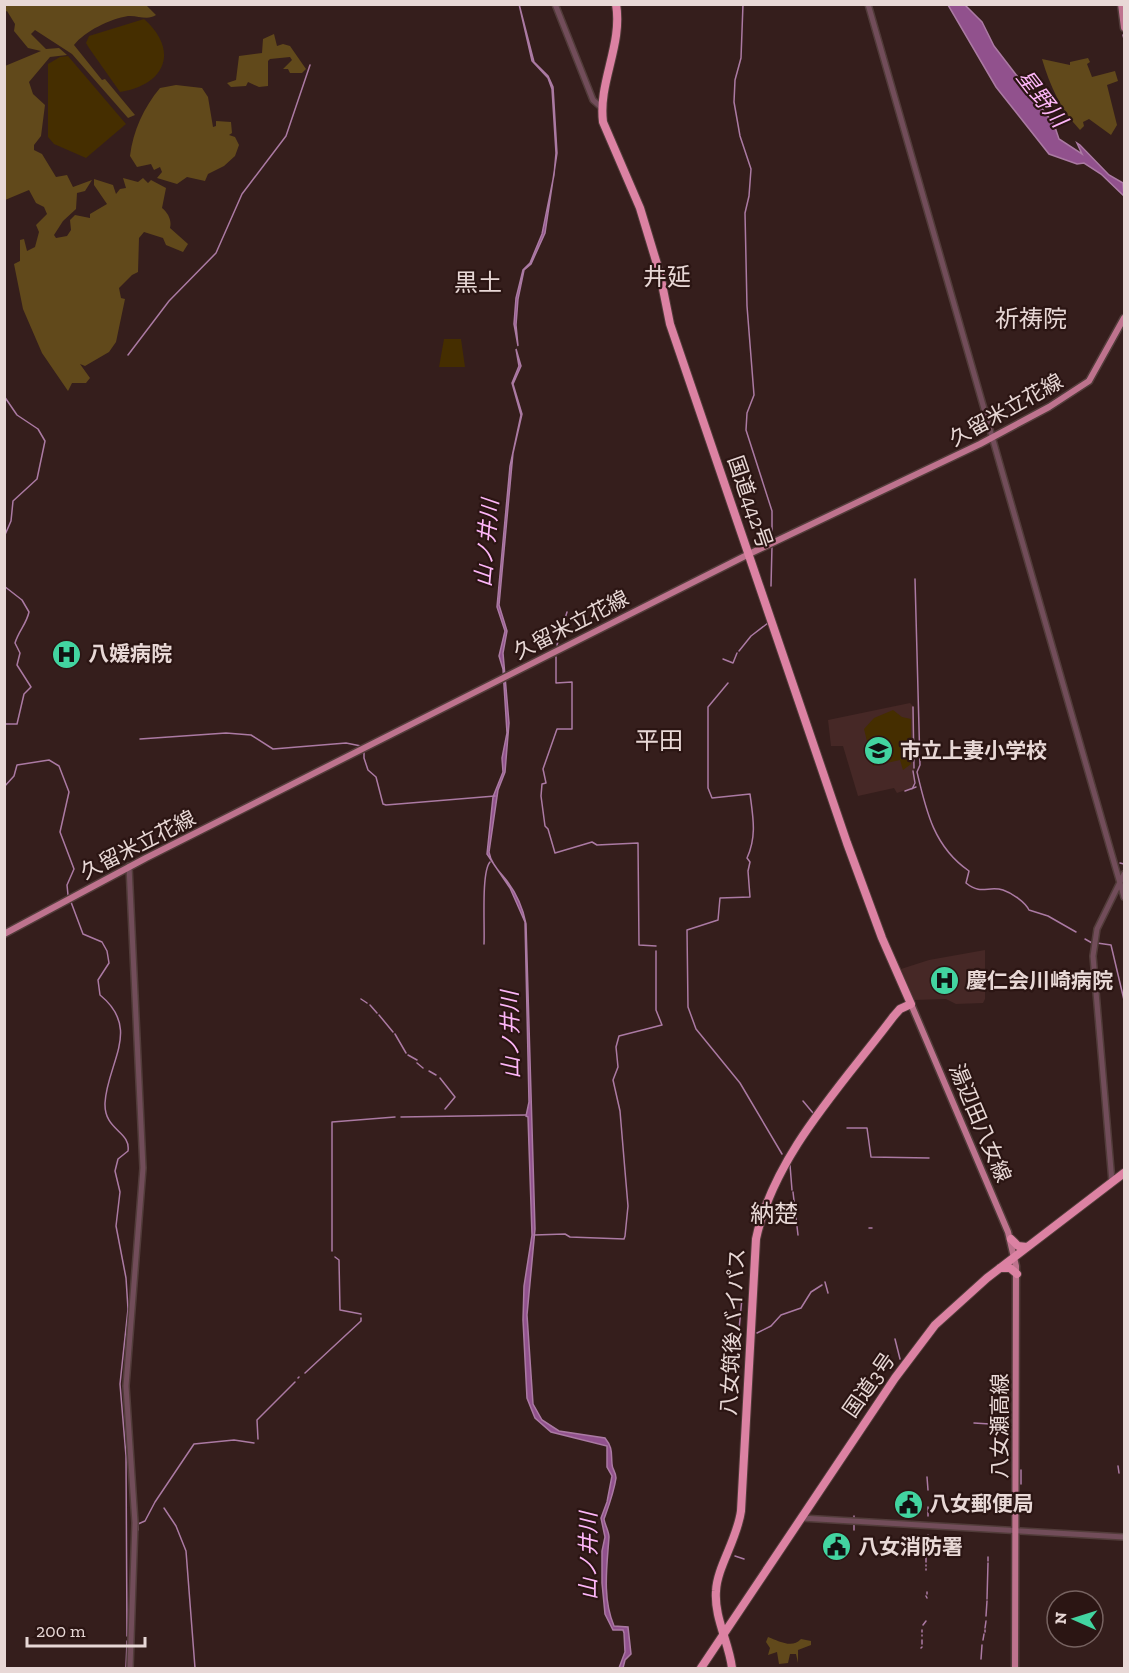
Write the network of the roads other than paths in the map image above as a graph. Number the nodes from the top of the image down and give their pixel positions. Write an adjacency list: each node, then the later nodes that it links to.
1 (555, 4): 6 (street)
2 (616, 4): 6 (highway, 国道442号)
3 (868, 4): 8 (street)
4 (1121, 4): 5 (main road)
5 (1125, 28)
6 (601, 107): 9 (highway, 国道442号)
7 (1125, 318): 8 (main road, 久留米立花線)
8 (993, 437): 9 (main road, 久留米立花線); 12 (street)
9 (749, 554): 10 (main road, 久留米立花線); 15 (highway, 国道442号)
10 (129, 866): 14 (main road, 久留米立花線); 33 (street)
11 (1125, 874): 12 (street)
12 (1120, 882): 13 (street); 17 (street)
13 (1125, 897)
14 (4, 934)
15 (911, 1004): 18 (main road, 湯辺田八女線); 28 (highway, 八女筑後バイパス)
16 (1125, 1173): 17 (highway, 国道3号)
17 (1112, 1182): 19 (highway, 国道3号)
18 (1011, 1239): 19 (highway); 20 (main road, 湯辺田八女線)
19 (1028, 1246): 20 (highway, 国道3号)
20 (1015, 1256): 21 (highway, 国道3号); 22 (main road, 八女瀬高線)
21 (1000, 1268): 22 (highway); 23 (highway, 国道3号)
22 (1017, 1274): 26 (main road, 八女瀬高線)
23 (814, 1499): 24 (highway, 国道3号); 25 (street)
24 (801, 1518): 25 (street); 29 (highway, 国道3号)
25 (821, 1519): 26 (street)
26 (1016, 1531): 27 (street); 37 (main road, 八女瀬高線)
27 (1125, 1537)
28 (719, 1617): 29 (highway); 30 (highway, 八女筑後バイパス)
29 (732, 1622): 30 (highway, 国道3号)
30 (723, 1635): 31 (highway, 八女筑後バイパス); 32 (highway, 国道3号); 36 (highway, 八女筑後バイパス)
31 (725, 1656): 32 (highway); 35 (highway, 八女筑後バイパス)
32 (708, 1657): 34 (highway, 国道3号)
33 (130, 1668)
34 (700, 1668)
35 (727, 1668)
36 (732, 1668)
37 (1015, 1668)

